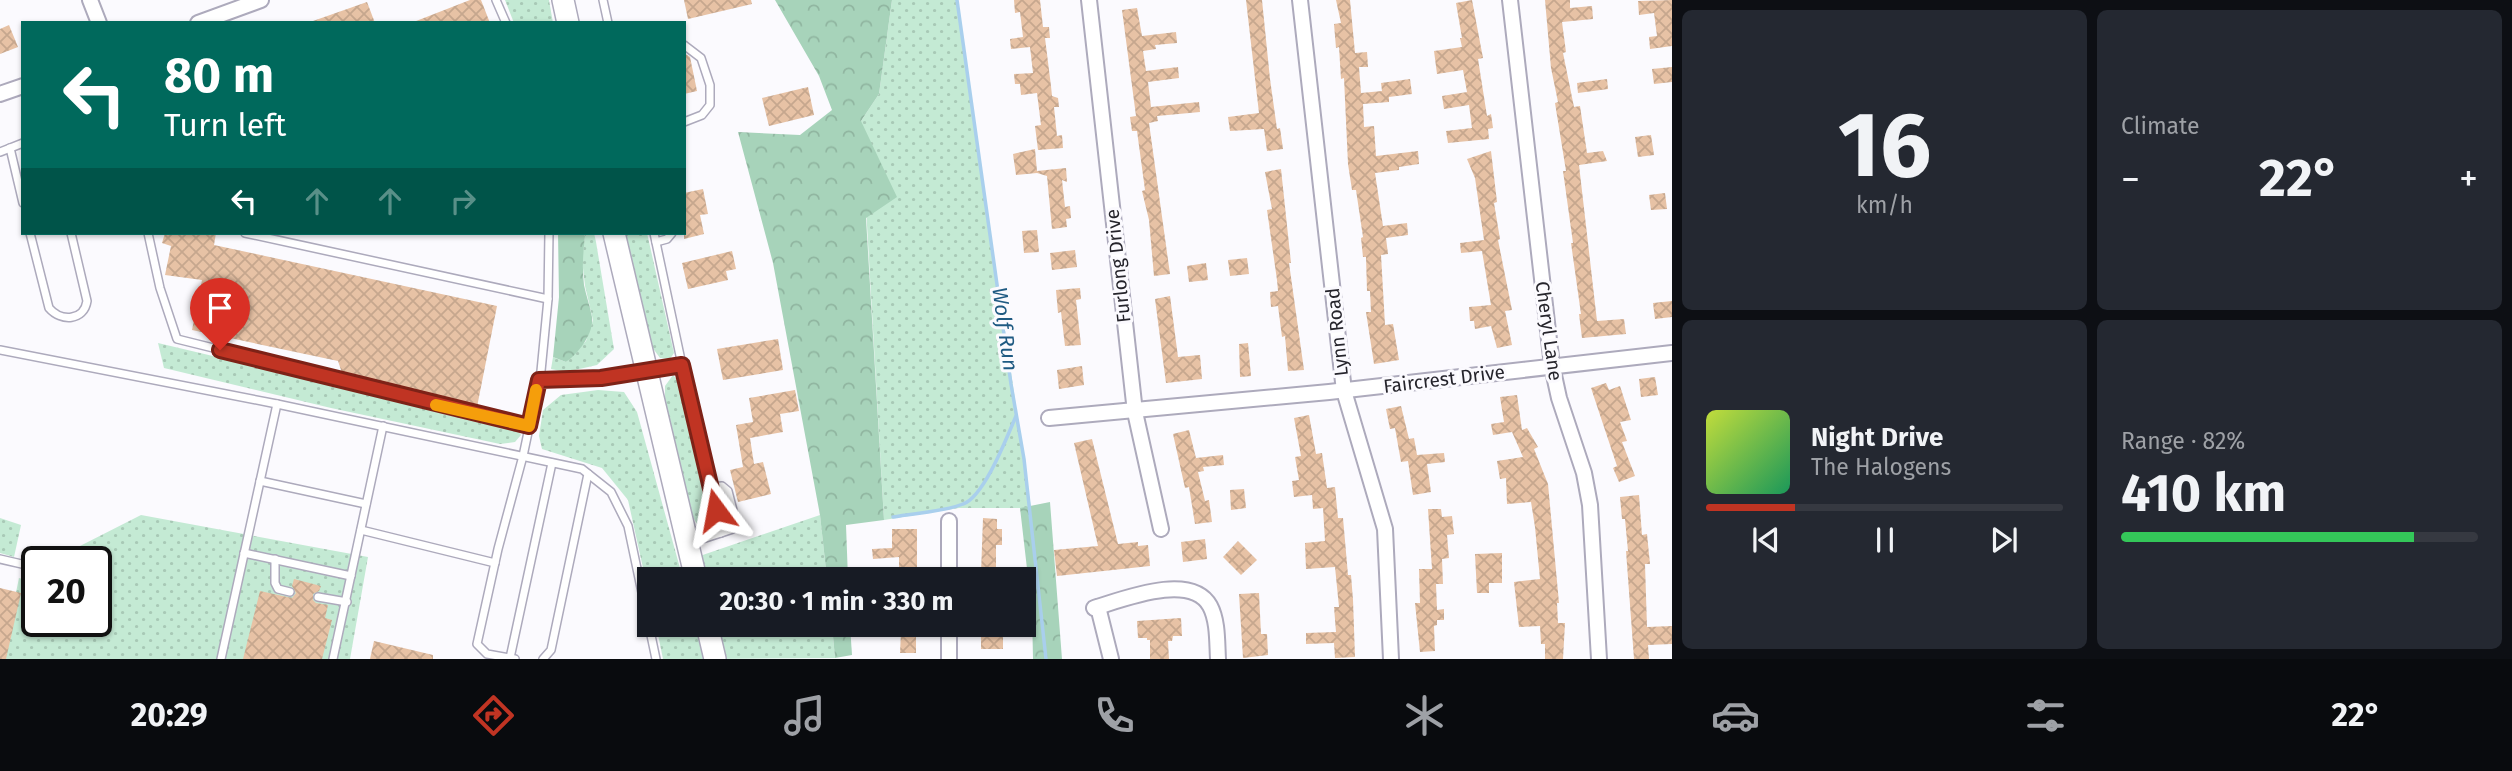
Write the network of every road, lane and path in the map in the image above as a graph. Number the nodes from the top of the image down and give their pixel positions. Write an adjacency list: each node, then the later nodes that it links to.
1 (90, 0): 9 (street)
2 (261, 0): 10 (street)
3 (496, 0): 11 (lane)
4 (563, 0): 12 (main road)
5 (603, 0): 13 (lane)
6 (1089, 0): 40 (street, Furlong Drive)
7 (1300, 0): 38 (street, Lynn Road)
8 (1510, 0): 35 (street, Cheryl Lane)
9 (98, 21)
10 (207, 21)
11 (505, 21)
12 (568, 21)
13 (608, 21)
14 (686, 47): 17 (lane)
15 (21, 87): 16 (street)
16 (0, 94)
17 (686, 121)
18 (21, 144): 19 (lane)
19 (10, 148): 20 (lane); 21 (lane)
20 (0, 152)
21 (21, 195)
22 (31, 235): 23 (lane)
23 (71, 235)
24 (148, 235): 43 (lane)
25 (254, 235): 31 (lane)
26 (549, 235): 31 (lane)
27 (614, 235): 36 (main road)
28 (654, 235): 30 (lane)
29 (670, 235): 30 (lane)
30 (656, 242): 34 (lane)
31 (548, 299): 37 (lane)
32 (0, 350): 39 (lane)
33 (1672, 353): 35 (street, Faircrest Drive)
34 (682, 365): 36 (lane); 48 (lane)
35 (1552, 366): 38 (street, Faircrest Drive); 78 (street, Cheryl Lane)
36 (647, 372): 37 (lane); 54 (main road)
37 (539, 380): 43 (lane)
38 (1343, 391): 40 (street, Faircrest Drive); 77 (street, Lynn Road)
39 (277, 404): 42 (lane); 47 (lane)
40 (1135, 412): 41 (street, Faircrest Drive); 51 (street, Furlong Drive)
41 (1049, 418)
42 (383, 426): 44 (lane); 49 (lane)
43 (529, 426): 44 (lane)
44 (523, 456): 45 (lane); 58 (lane)
45 (552, 463): 46 (lane); 70 (lane)
46 (588, 474): 71 (lane); 72 (lane)
47 (260, 481): 49 (lane); 55 (lane)
48 (710, 487): 53 (lane); 53 (lane)
49 (366, 504): 52 (lane)
50 (950, 521): 61 (street)
51 (1161, 529)
52 (361, 530): 58 (lane); 62 (lane)
53 (721, 533): 54 (lane)
54 (688, 544): 60 (main road)
55 (244, 553): 57 (lane); 68 (lane)
56 (0, 559): 59 (lane)
57 (275, 559): 62 (lane); 63 (lane)
58 (495, 563): 70 (lane)
59 (21, 564)
60 (693, 567)
61 (949, 567)
62 (351, 576): 65 (lane)
63 (290, 592)
64 (318, 597): 65 (lane)
65 (347, 602): 69 (lane)
66 (710, 637): 73 (main road)
67 (949, 637): 74 (street)
68 (221, 659)
69 (333, 659)
70 (512, 659)
71 (543, 659)
72 (656, 659)
73 (715, 659)
74 (949, 659)
75 (1111, 659): 76 (street)
76 (1218, 659)
77 (1391, 659)
78 (1600, 659)

